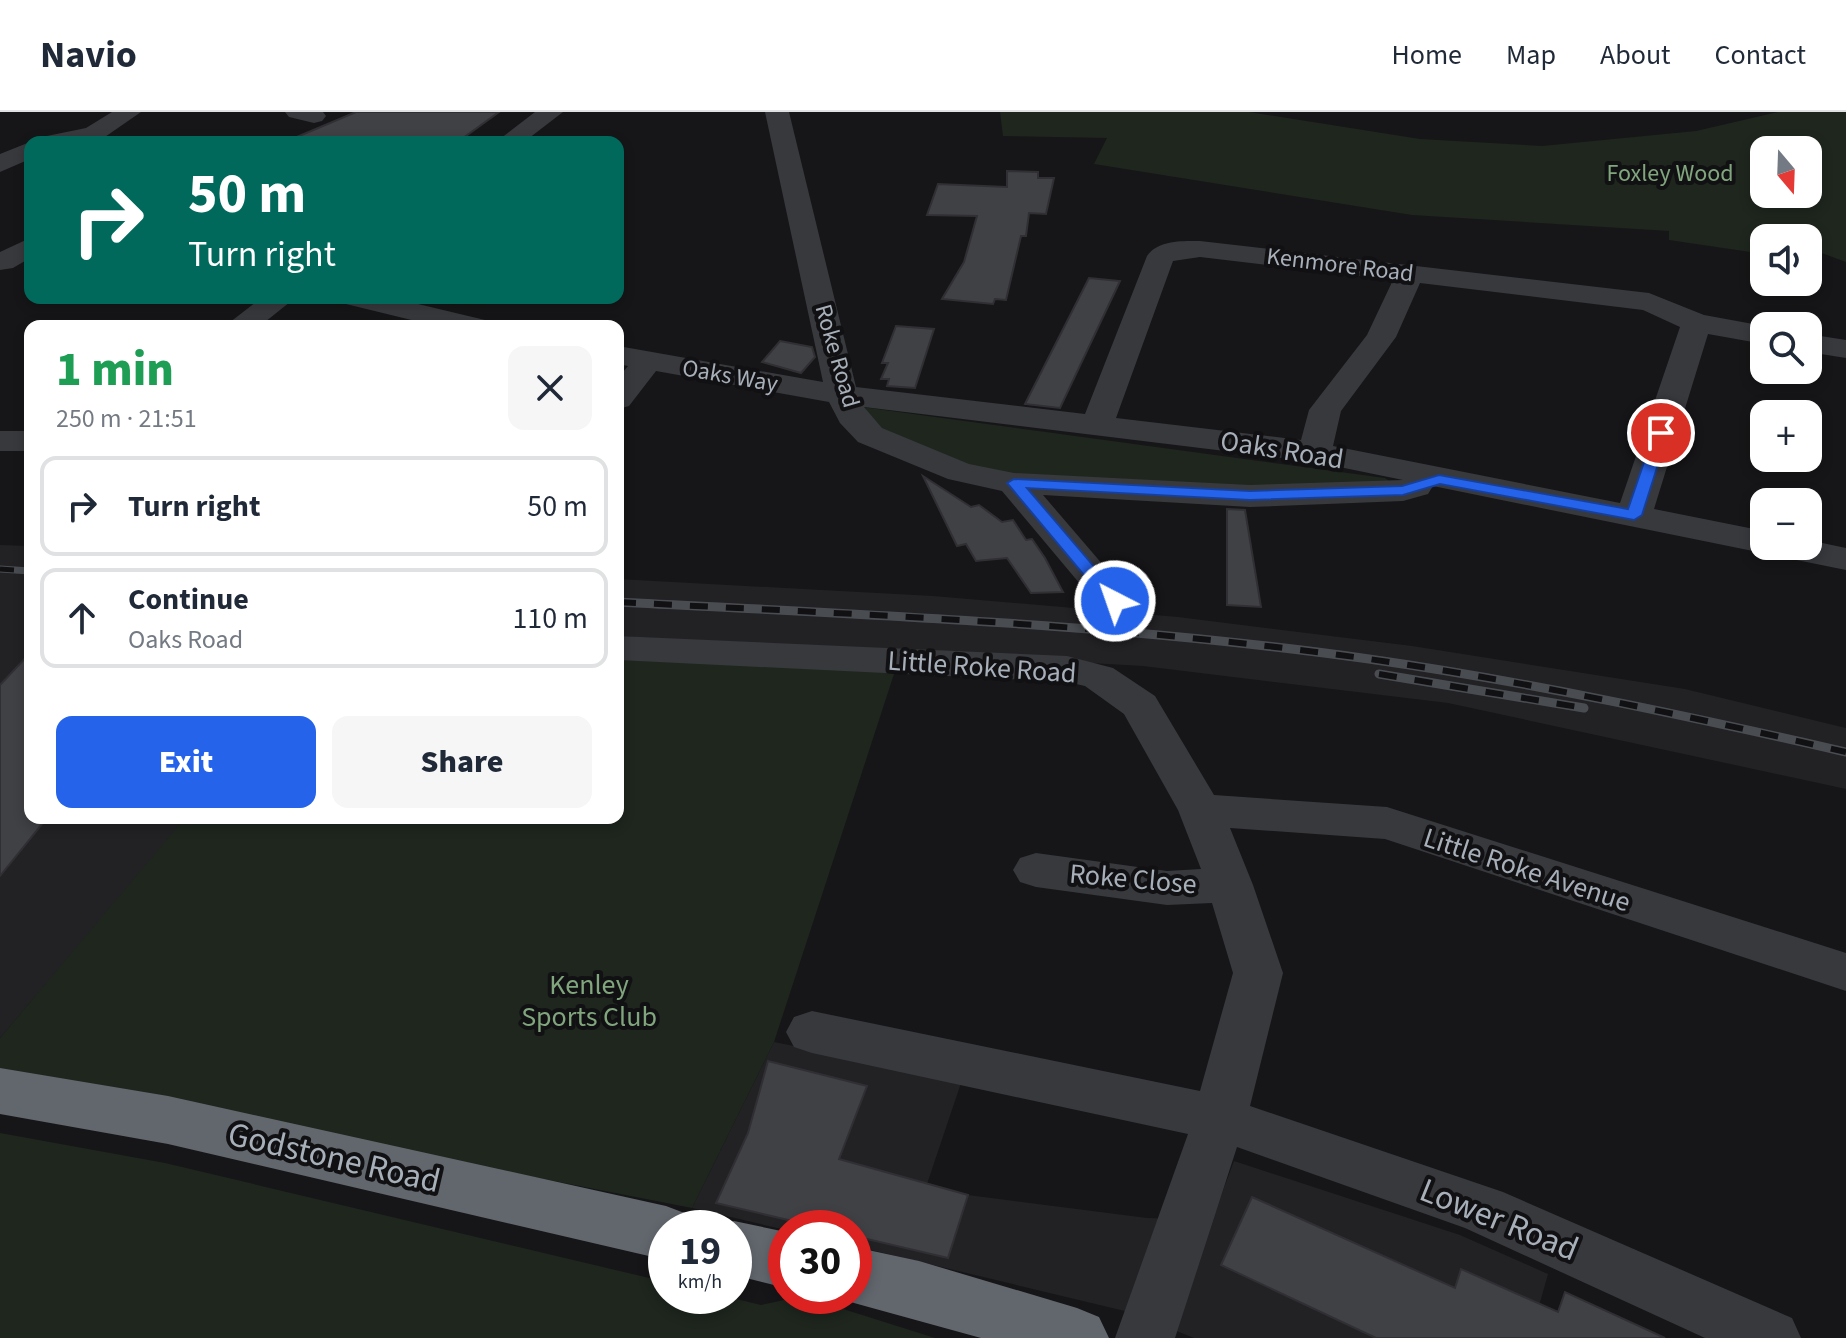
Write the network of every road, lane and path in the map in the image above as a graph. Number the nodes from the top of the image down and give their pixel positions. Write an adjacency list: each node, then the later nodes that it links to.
1 (82, 112): 5 (street)
2 (129, 112): 6 (street)
3 (551, 112): 7 (street)
4 (777, 112): 21 (street, Roke Road)
5 (50, 136)
6 (82, 136)
7 (517, 136)
8 (24, 152): 9 (street)
9 (0, 164)
10 (1410, 274): 15 (street, Kenmore Road); 22 (street, Kenmore Road); 25 (street)
11 (271, 304): 13 (street)
12 (381, 304): 14 (street)
13 (249, 320)
14 (449, 320)
15 (1696, 323): 16 (street, Kenmore Road); 28 (street)
16 (1750, 333)
17 (1822, 345): 18 (street)
18 (1846, 349)
19 (633, 358): 20 (street); 21 (street, Oaks Way)
20 (624, 383)
21 (842, 395): 22 (street, Oaks Road); 27 (street, Roke Road)
22 (1097, 425): 25 (street, Oaks Road)
23 (0, 441): 24 (street)
24 (24, 441)
25 (1315, 452): 26 (street, Oaks Road)
26 (1439, 480): 27 (street, Roke Road); 28 (street, Oaks Road)
27 (1014, 483): 32 (street)
28 (1634, 515): 29 (street, Oaks Road)
29 (1750, 539)
30 (1822, 554): 31 (street)
31 (1846, 559)
32 (1115, 601)
33 (624, 648): 34 (street, Little Roke Road)
34 (1200, 810): 36 (street, Little Roke Road); 37 (street, Little Roke Avenue)
35 (1036, 870): 36 (street, Roke Close)
36 (1230, 885): 40 (street, Little Roke Road)
37 (1846, 972)
38 (812, 1032): 40 (street, Lower Road)
39 (0, 1091): 41 (highway, Godstone Road)
40 (1220, 1118): 44 (street, Little Roke Road); 45 (street, Lower Road)
41 (648, 1229)
42 (872, 1279): 43 (highway)
43 (1077, 1338)
44 (1145, 1338)
45 (1771, 1338)

